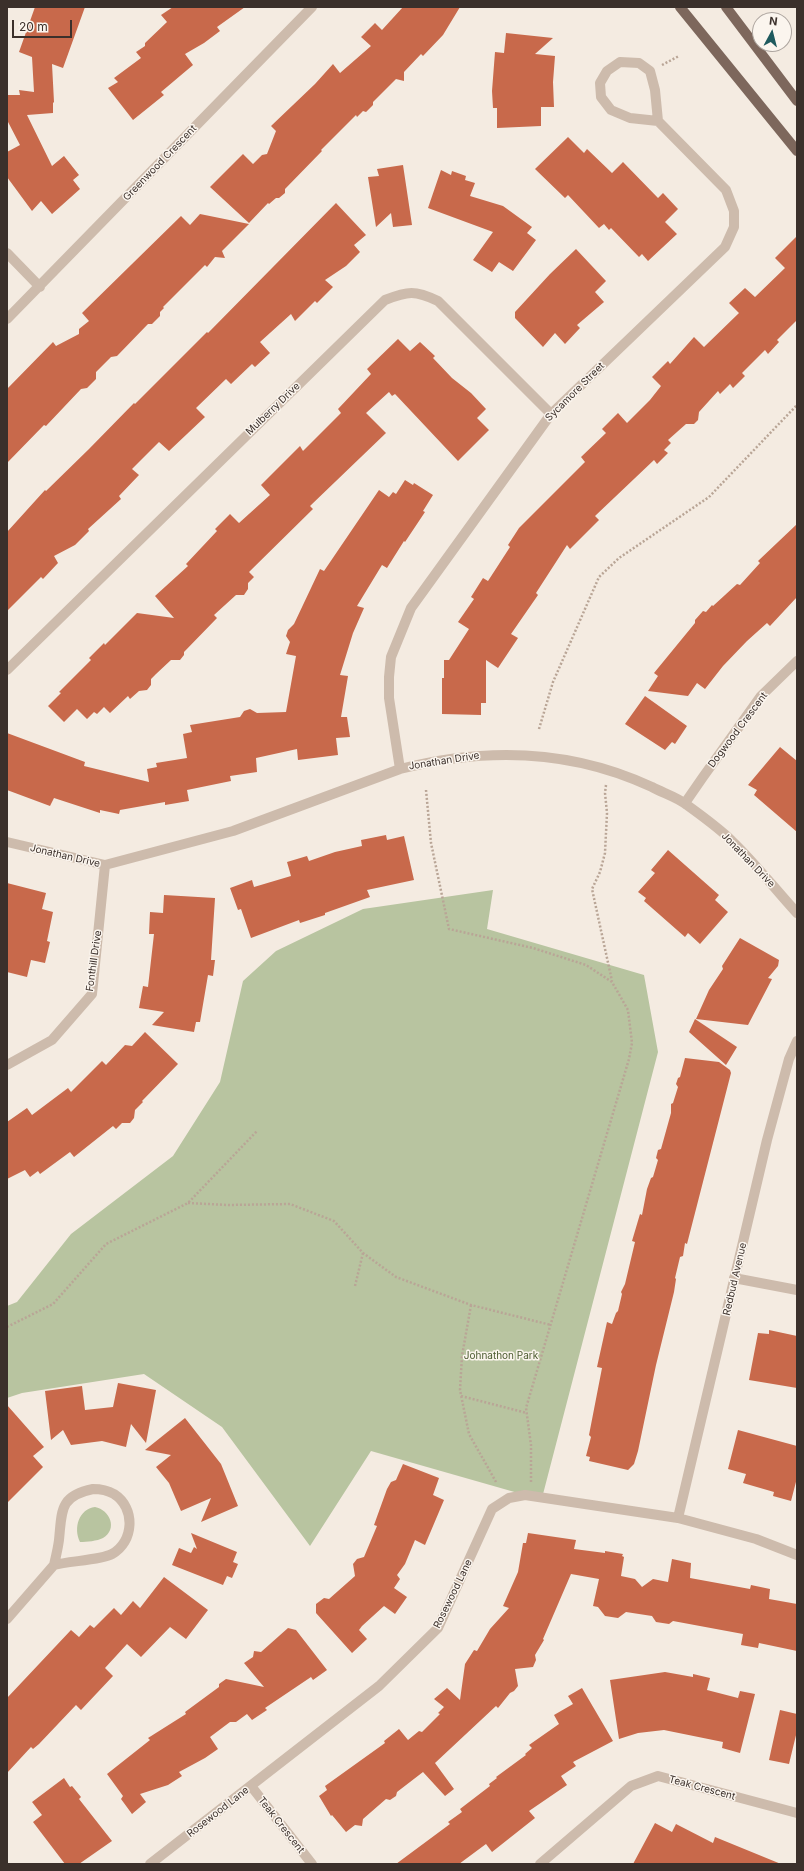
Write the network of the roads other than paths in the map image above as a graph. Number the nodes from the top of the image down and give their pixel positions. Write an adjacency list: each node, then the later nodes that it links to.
1 (312, 7): 8 (street, Greenwood Crescent)
2 (680, 7): 6 (main road)
3 (726, 7): 4 (main road)
4 (797, 101)
5 (658, 121): 5 (street); 10 (street, Sycamore Street)
6 (797, 151)
7 (7, 253): 8 (street)
8 (40, 287): 9 (street, Greenwood Crescent)
9 (7, 319)
10 (551, 414): 12 (street, Mulberry Drive); 13 (street, Sycamore Street)
11 (797, 661): 14 (street, Dogwood Crescent)
12 (7, 670)
13 (400, 769): 14 (street, Jonathan Drive); 16 (street, Jonathan Drive)
14 (686, 804): 17 (street, Jonathan Drive)
15 (7, 842): 16 (street, Jonathan Drive)
16 (105, 865): 19 (street, Fonthill Drive)
17 (797, 913)
18 (797, 1041): 20 (street, Redbud Avenue)
19 (7, 1065)
20 (734, 1278): 21 (street); 22 (street, Redbud Avenue)
21 (797, 1290)
22 (678, 1518): 23 (street, Rosewood Lane); 26 (street, Rosewood Lane)
23 (797, 1554)
24 (54, 1565): 24 (street); 25 (street)
25 (7, 1619)
26 (251, 1786): 28 (street, Rosewood Lane); 29 (street, Teak Crescent)
27 (797, 1812): 30 (street, Teak Crescent)
28 (150, 1864)
29 (312, 1864)
30 (540, 1864)

